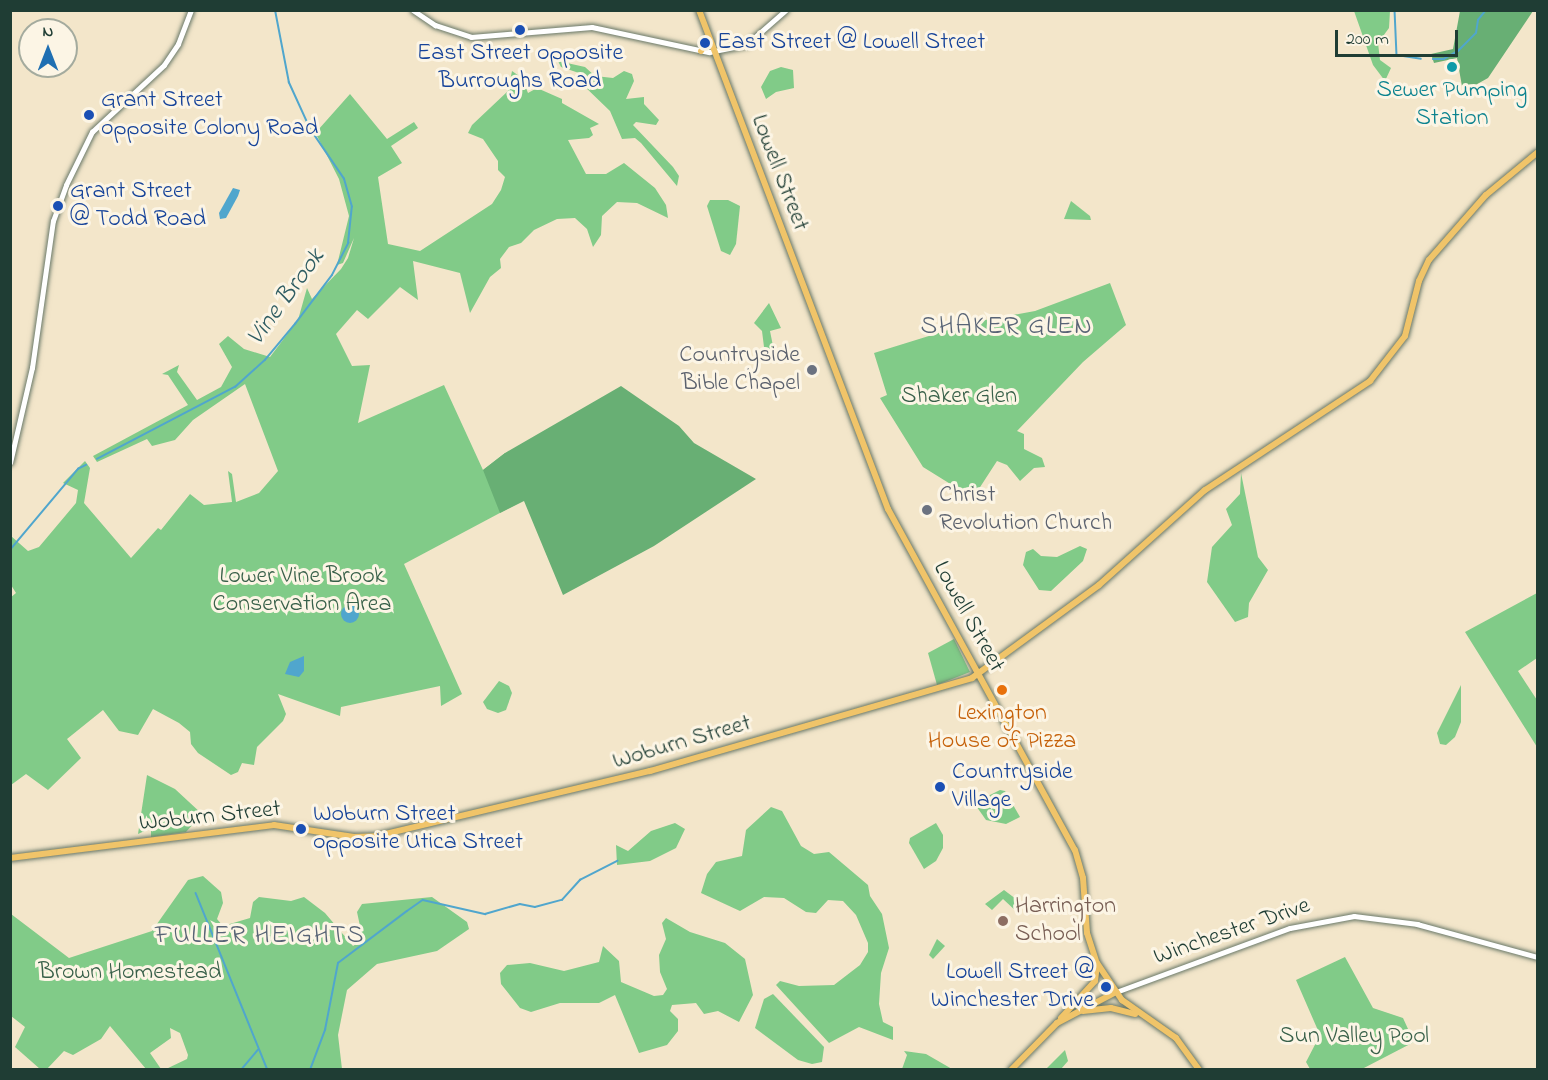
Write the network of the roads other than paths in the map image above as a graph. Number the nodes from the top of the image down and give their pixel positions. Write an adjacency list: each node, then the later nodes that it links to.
1 (192, 10): 9 (street)
2 (413, 10): 6 (street)
3 (699, 10): 5 (main road, Lowell Street)
4 (786, 10): 7 (street)
5 (709, 38): 6 (main road); 7 (main road, Lowell Street)
6 (700, 51): 7 (street)
7 (715, 52): 10 (main road, Lowell Street)
8 (1538, 152): 10 (main road, Woburn Street)
9 (10, 463)
10 (978, 674): 11 (main road, Woburn Street); 13 (main road, Lowell Street)
11 (10, 858)
12 (1538, 957): 14 (street, Winchester Drive)
13 (1097, 963): 14 (main road, Lowell Street); 16 (main road)
14 (1116, 992): 15 (main road); 17 (main road, Lowell Street)
15 (1066, 1017): 16 (main road); 17 (main road)
16 (1057, 1023): 18 (main road)
17 (1154, 1023): 19 (main road, Lowell Street)
18 (1011, 1070)
19 (1199, 1070)

